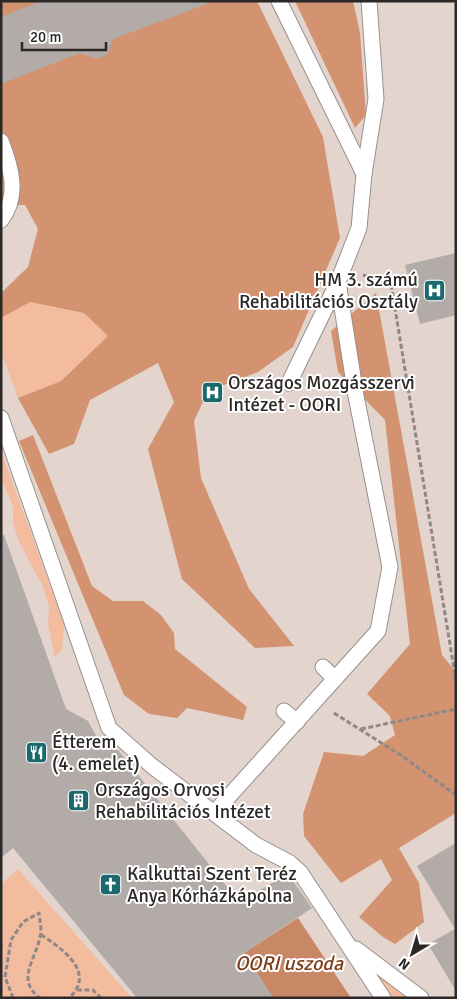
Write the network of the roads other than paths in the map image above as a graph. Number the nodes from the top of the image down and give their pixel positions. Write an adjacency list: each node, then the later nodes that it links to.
1 (279, 1): 4 (lane)
2 (369, 1): 4 (lane)
3 (1, 141): 5 (lane)
4 (364, 174): 6 (lane)
5 (1, 220)
6 (341, 275): 7 (lane); 10 (lane)
7 (289, 383)
8 (1, 418): 13 (lane)
9 (323, 667): 10 (lane)
10 (335, 679): 12 (lane)
11 (284, 711): 12 (lane)
12 (297, 722): 13 (lane)
13 (214, 813): 14 (lane)
14 (347, 942): 15 (lane); 16 (lane)
15 (383, 998)
16 (421, 998)

